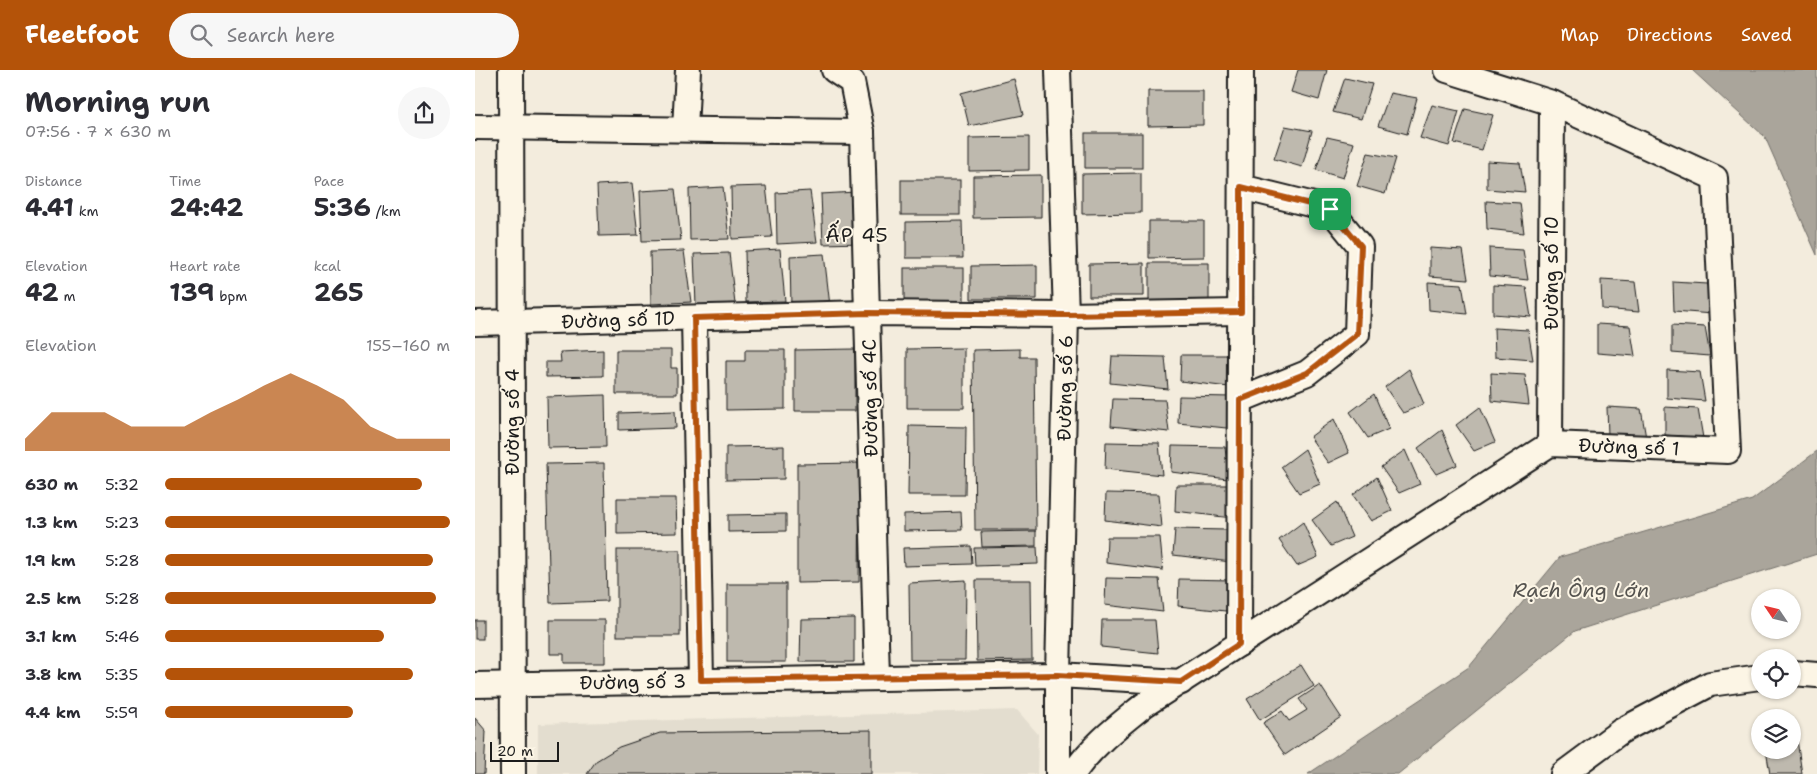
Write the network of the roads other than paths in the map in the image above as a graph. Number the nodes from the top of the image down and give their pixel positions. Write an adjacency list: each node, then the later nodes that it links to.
1 (511, 70): 9 (street, Đường số 4)
2 (688, 70): 10 (street)
3 (834, 70): 11 (street, Đường số 4C)
4 (1058, 70): 15 (street, Đường số 6)
5 (1241, 70): 12 (street)
6 (1447, 70): 7 (street, Đường số 1)
7 (1552, 103): 20 (street, Đường số 10); 20 (street, Đường số 1)
8 (475, 127): 9 (street)
9 (511, 128): 10 (street); 17 (street, Đường số 4)
10 (685, 129): 11 (street)
11 (862, 132): 14 (street, Đường số 4C)
12 (1241, 187): 13 (street); 19 (street)
13 (1241, 312): 15 (street, Đường số 1D); 19 (street)
14 (868, 313): 15 (street, Đường số 1D); 16 (street, Đường số 1D); 25 (street, Đường số 4C)
15 (1066, 315): 23 (street, Đường số 6)
16 (694, 318): 17 (street, Đường số 1D); 27 (street)
17 (512, 322): 18 (street, Đường số 1D); 29 (street, Đường số 4)
18 (475, 324)
19 (1240, 400): 21 (street)
20 (1549, 444): 21 (street)
21 (1239, 644): 28 (street)
22 (1801, 674): 24 (street)
23 (1058, 675): 25 (street, Đường số 3); 28 (street, Đường số 3); 32 (street)
24 (1817, 675)
25 (877, 677): 27 (street, Đường số 3)
26 (1751, 678): 34 (street)
27 (701, 680): 29 (street, Đường số 3)
28 (1181, 682): 33 (street)
29 (512, 684): 30 (street, Đường số 3); 31 (street, Đường số 4)
30 (475, 685)
31 (513, 774)
32 (1058, 774)
33 (1073, 774)
34 (1563, 774)

